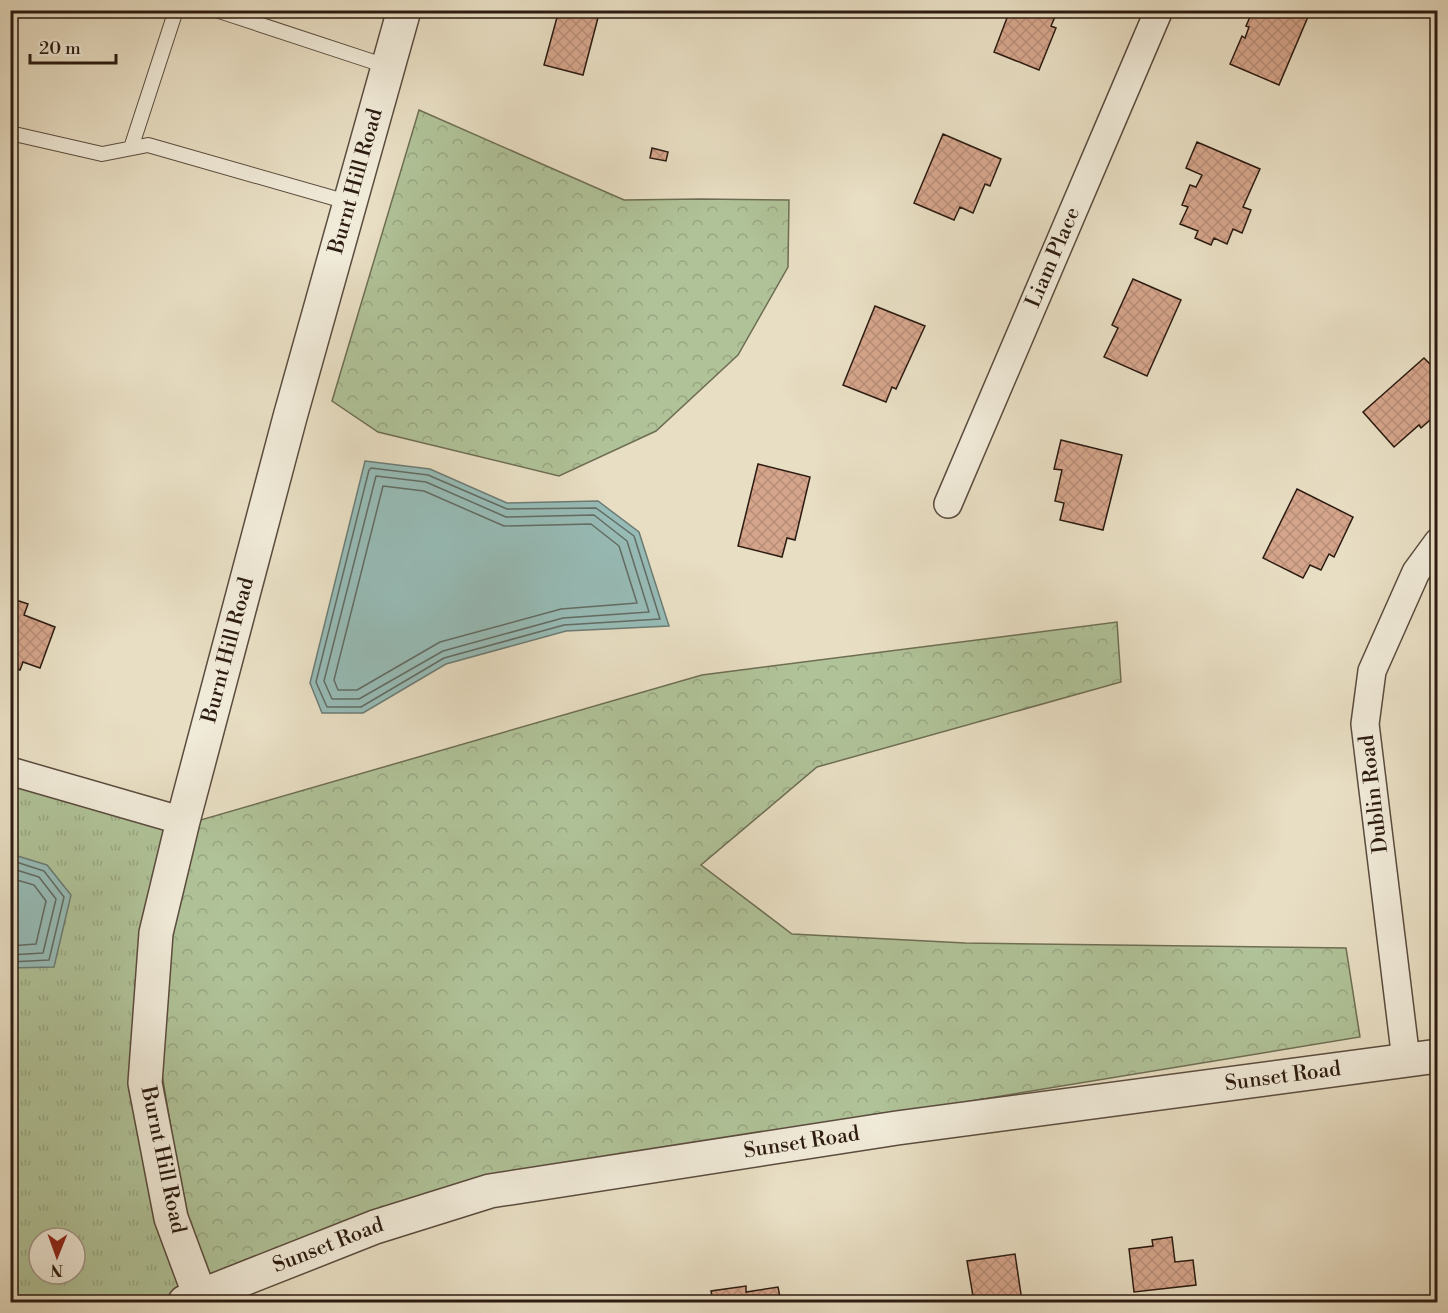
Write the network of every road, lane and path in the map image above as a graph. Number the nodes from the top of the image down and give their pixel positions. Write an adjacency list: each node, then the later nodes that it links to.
1 (176, 10): 7 (lane)
2 (216, 10): 5 (lane)
3 (404, 10): 5 (street, Burnt Hill Road)
4 (1159, 10): 9 (street, Liam Place)
5 (389, 67): 8 (street, Burnt Hill Road)
6 (10, 133): 7 (lane)
7 (131, 148): 8 (lane)
8 (351, 203): 12 (street, Burnt Hill Road)
9 (948, 504)
10 (1437, 542): 14 (street, Dublin Road)
11 (10, 771): 12 (street)
12 (183, 821): 15 (street, Burnt Hill Road)
13 (1437, 1056): 14 (street, Sunset Road)
14 (1406, 1060): 15 (street, Sunset Road)
15 (192, 1299)

